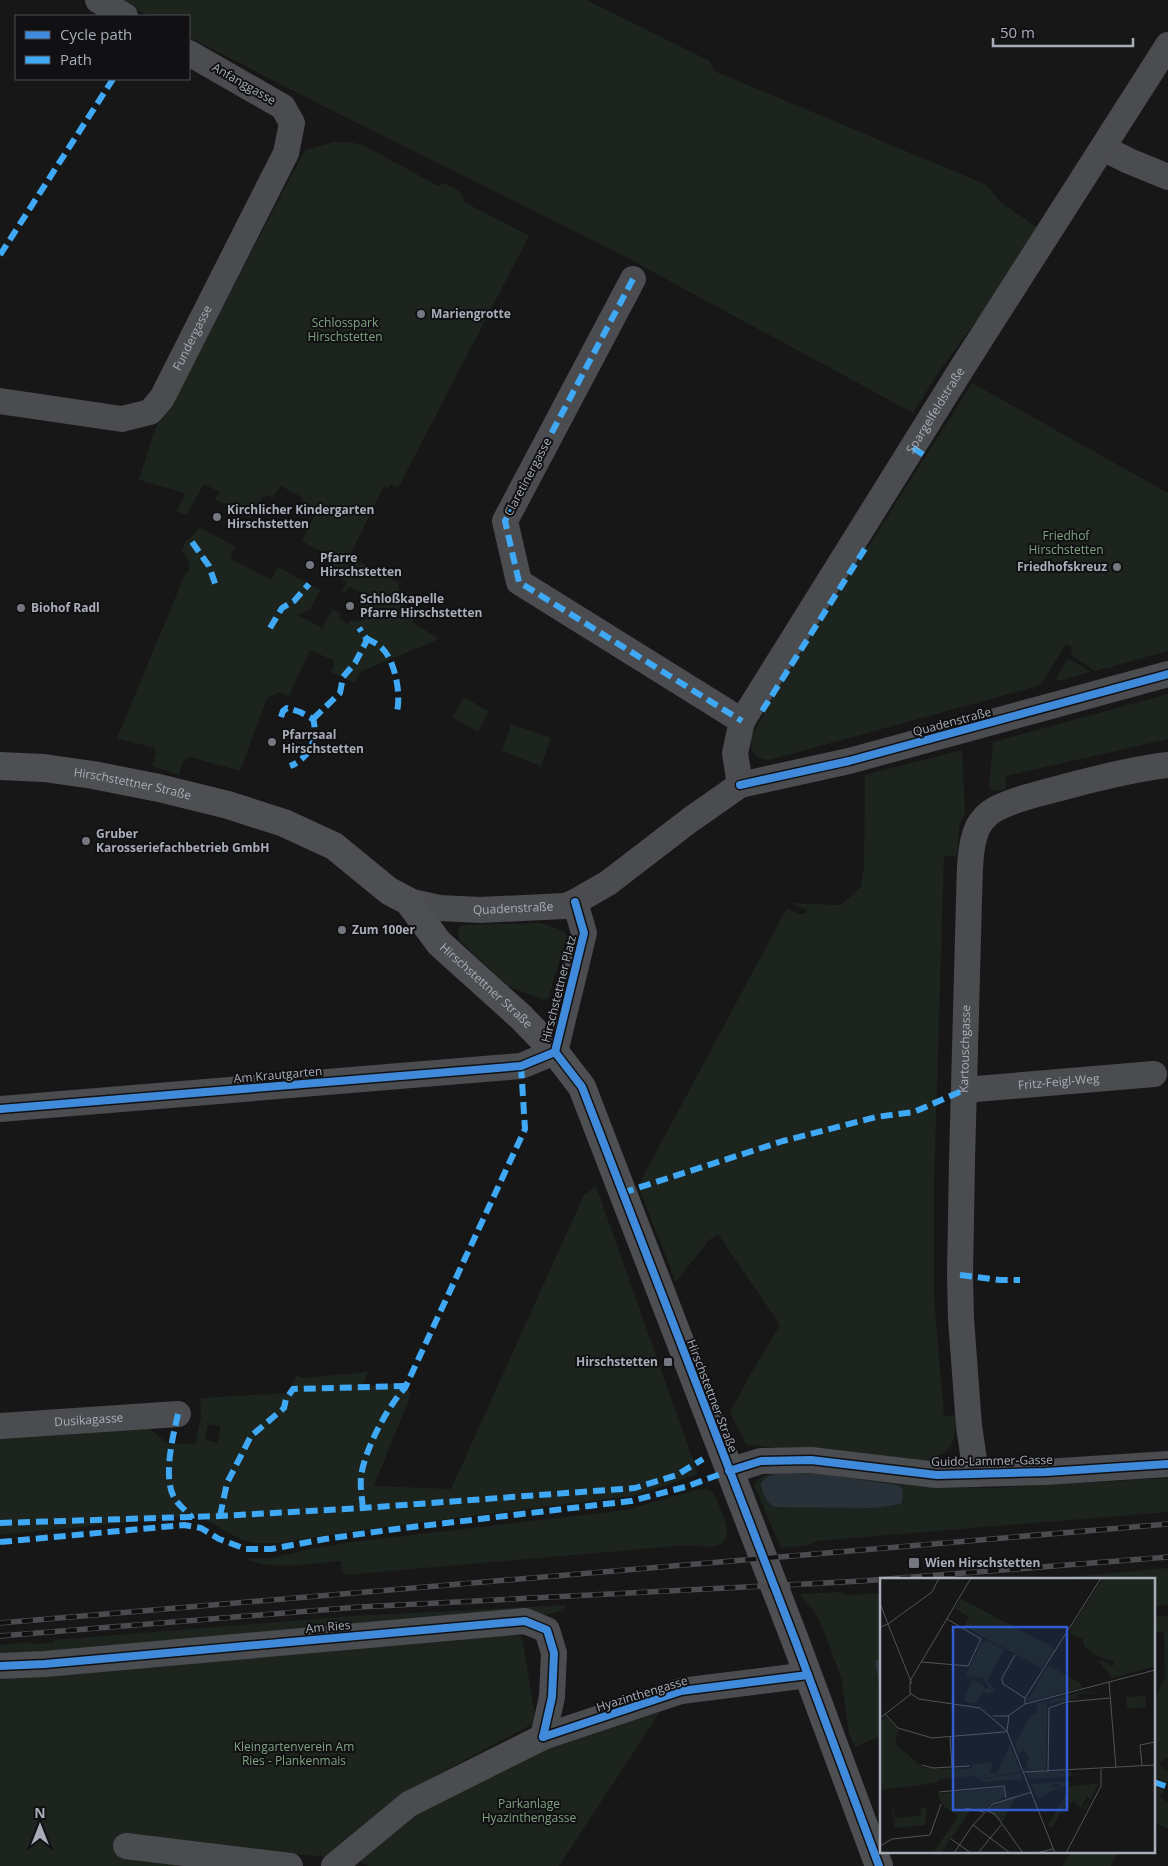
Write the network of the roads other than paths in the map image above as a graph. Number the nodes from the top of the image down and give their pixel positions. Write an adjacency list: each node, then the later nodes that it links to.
1 (98, 0): 2 (street)
2 (123, 15)
3 (1168, 45): 6 (street, Spargelfeldstraße)
4 (190, 54): 5 (street, Anfanggasse)
5 (292, 123): 9 (street, Fundergasse)
6 (1103, 148): 7 (street); 11 (street, Spargelfeldstraße)
7 (1168, 177)
8 (634, 279): 11 (street, Claretinergasse)
9 (0, 401)
10 (1168, 674): 14 (street, Quadenstraße)
11 (742, 721): 14 (street, Spargelfeldstraße)
12 (1168, 765): 19 (street, Kartouschgasse)
13 (0, 766): 15 (main road, Hirschstettner Straße)
14 (740, 786): 16 (street, Quadenstraße)
15 (408, 901): 16 (street, Quadenstraße); 17 (main road, Hirschstettner Straße)
16 (575, 902): 17 (street, Hirschstettner Platz)
17 (555, 1052): 20 (street, Am Krautgarten); 24 (main road, Hirschstettner Straße)
18 (1163, 1073): 19 (street, Fritz-Feigl-Weg)
19 (964, 1090): 25 (street, Kartouschgasse)
20 (0, 1109)
21 (178, 1414): 22 (street, Dusikagasse)
22 (0, 1426)
23 (1168, 1464): 25 (street, Guido-Lammer-Gasse)
24 (729, 1471): 25 (street, Guido-Lammer-Gasse); 27 (main road, Hirschstettner Straße)
25 (976, 1474)
26 (0, 1666): 28 (street, Am Ries)
27 (808, 1675): 28 (street, Hyazinthengasse); 32 (main road, Hirschstettner Straße)
28 (543, 1737): 31 (street, Hyazinthengasse)
29 (126, 1846): 30 (street)
30 (290, 1866)
31 (335, 1866)
32 (879, 1866)

